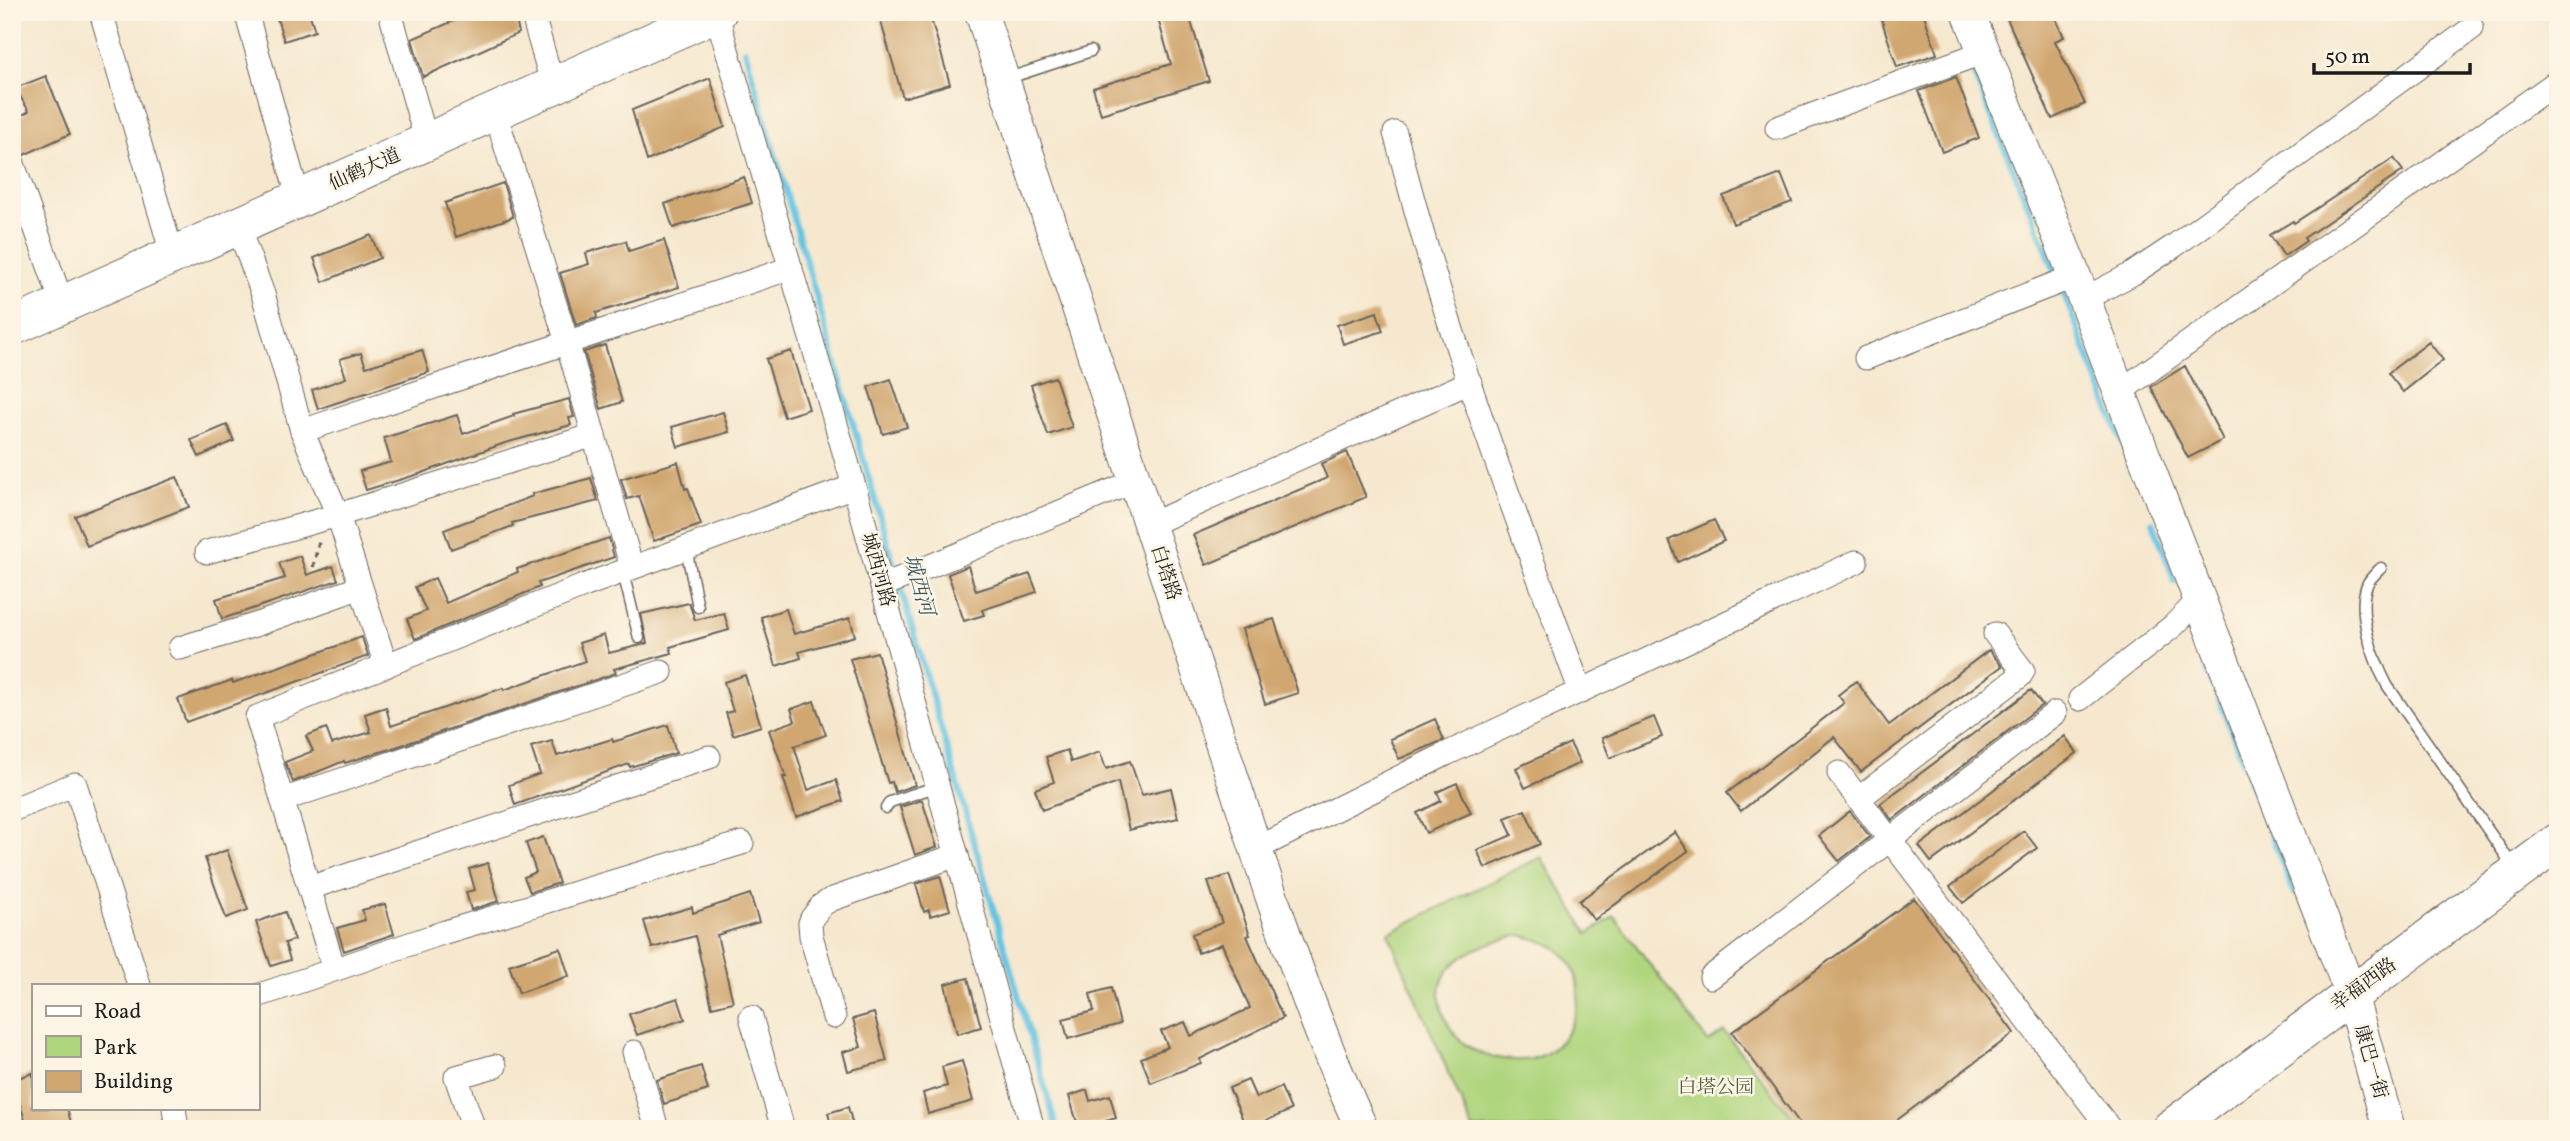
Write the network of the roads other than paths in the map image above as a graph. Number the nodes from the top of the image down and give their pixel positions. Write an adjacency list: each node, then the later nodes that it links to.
1 (101, 12): 21 (street)
2 (246, 12): 19 (street)
3 (390, 12): 17 (street)
4 (532, 12): 13 (street)
5 (717, 12): 13 (main road, 仙鹤大道); 22 (street, 城西河路)
6 (981, 12): 11 (street, 白塔路)
7 (1968, 12): 10 (street, 康巴一街)
8 (2472, 27): 23 (street)
9 (1091, 51): 11 (lane)
10 (1984, 52): 15 (street); 23 (street, 康巴一街)
11 (1003, 80): 32 (street, 白塔路)
12 (2558, 81): 29 (street)
13 (553, 86): 14 (main road, 仙鹤大道)
14 (495, 112): 17 (main road, 仙鹤大道); 26 (street)
15 (1777, 128)
16 (1395, 133): 28 (street)
17 (427, 143): 19 (main road, 仙鹤大道)
18 (12, 161): 24 (street)
19 (299, 200): 20 (main road, 仙鹤大道)
20 (239, 227): 21 (main road, 仙鹤大道); 30 (street)
21 (173, 257): 24 (main road, 仙鹤大道)
22 (791, 268): 26 (street); 33 (street, 城西河路)
23 (2088, 291): 27 (street); 29 (street, 康巴一街)
24 (62, 306): 25 (main road, 仙鹤大道)
25 (12, 327)
26 (567, 342): 30 (street); 31 (street)
27 (1866, 358)
28 (1470, 382): 35 (street); 50 (street)
29 (2128, 385): 43 (street, 康巴一街)
30 (302, 431): 34 (street)
31 (594, 435): 34 (street); 40 (street)
32 (1135, 481): 35 (street, 白塔路); 41 (street)
33 (854, 486): 36 (street); 41 (street, 城西河路)
34 (338, 515): 37 (street); 42 (street)
35 (1149, 525): 63 (street, 白塔路)
36 (686, 548): 40 (street); 44 (lane)
37 (207, 552)
38 (1856, 562): 50 (street)
39 (2381, 568): 65 (lane)
40 (627, 570): 46 (lane); 48 (street)
41 (895, 580): 55 (street, 城西河路)
42 (361, 587): 47 (street); 48 (street)
43 (2200, 599): 51 (street); 70 (street, 康巴一街)
44 (698, 607)
45 (1995, 634): 56 (street)
46 (639, 638)
47 (180, 648)
48 (386, 666): 57 (street)
49 (661, 672): 57 (street)
50 (1581, 692): 63 (street)
51 (2080, 699)
52 (2055, 713): 60 (street)
53 (709, 757): 66 (street)
54 (1839, 773): 56 (street)
55 (938, 786): 58 (lane); 64 (street, 城西河路)
56 (1858, 799): 60 (street)
57 (282, 800): 66 (street)
58 (886, 808)
59 (12, 810): 69 (street)
60 (1889, 840): 68 (street); 83 (street)
61 (2558, 842): 65 (main road, 幸福西路)
62 (742, 843): 67 (street)
63 (1256, 849): 82 (street, 白塔路)
64 (957, 855): 73 (street); 81 (street, 城西河路)
65 (2518, 872): 70 (main road, 幸福西路)
66 (309, 888): 67 (street)
67 (334, 969): 71 (street)
68 (1711, 977)
69 (139, 984)
70 (2351, 994): 84 (main road, 幸福西路); 85 (street, 康巴一街)
71 (259, 995)
72 (751, 1017): 80 (street)
73 (834, 1017)
74 (634, 1052): 79 (street)
75 (495, 1066): 78 (street)
76 (174, 1110): 77 (street)
77 (177, 1129)
78 (474, 1129)
79 (657, 1129)
80 (783, 1129)
81 (1033, 1129)
82 (1362, 1129)
83 (2110, 1129)
84 (2170, 1129)
85 (2389, 1129)

